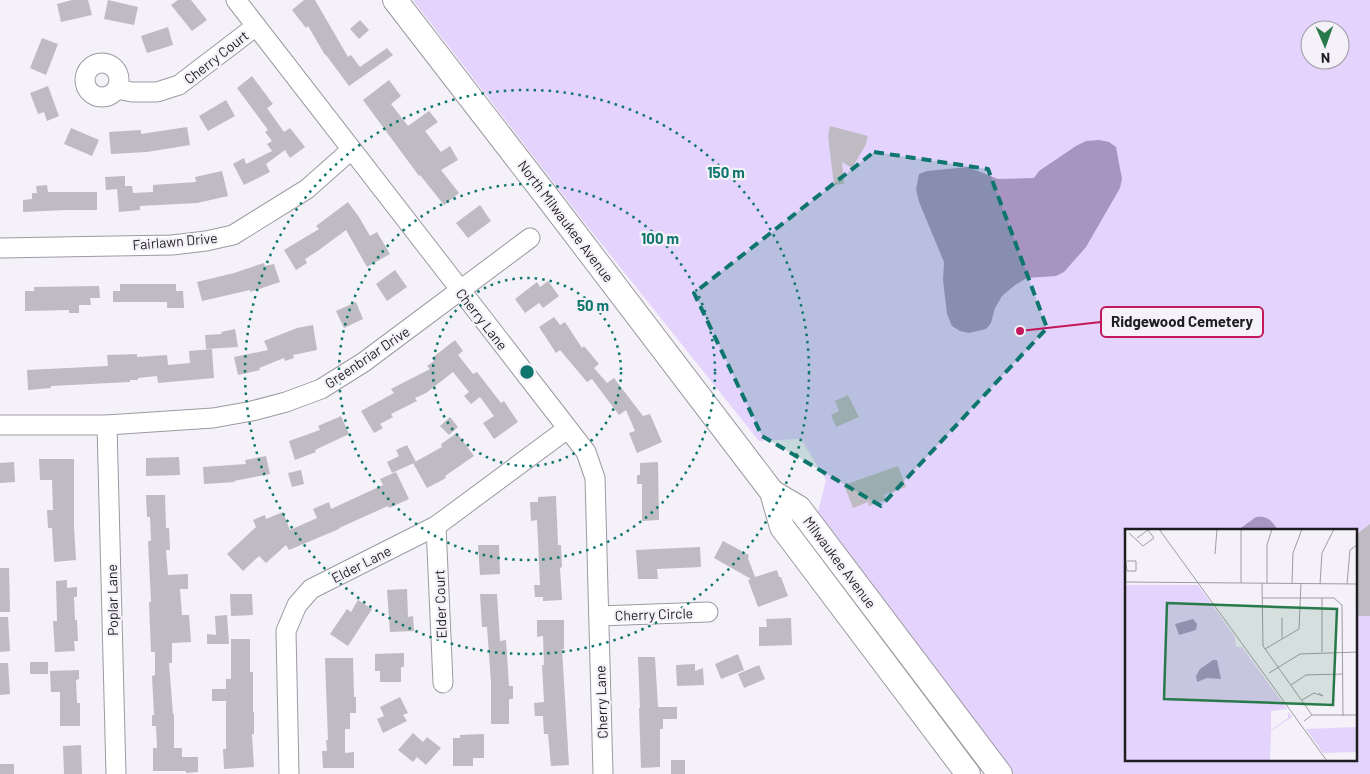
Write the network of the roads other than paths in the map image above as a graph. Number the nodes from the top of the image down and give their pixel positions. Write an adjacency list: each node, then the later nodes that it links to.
1 (236, 0): 3 (street, Cherry Lane)
2 (395, 0): 12 (main road, North Milwaukee Avenue)
3 (256, 26): 4 (street, Cherry Court); 5 (street, Cherry Lane)
4 (116, 89)
5 (351, 150): 7 (street, Fairlawn Drive); 8 (street, Cherry Lane)
6 (530, 238): 8 (street, Greenbriar Drive)
7 (0, 248)
8 (460, 291): 10 (street, Greenbriar Drive); 11 (street, Cherry Lane)
9 (0, 425): 10 (street, Greenbriar Drive)
10 (107, 425): 17 (street, Poplar Lane)
11 (567, 429): 13 (street, Elder Lane); 15 (street, Cherry Lane)
12 (772, 492): 20 (main road, Milwaukee Avenue); 21 (main road, Milwaukee Avenue)
13 (436, 526): 16 (street, Elder Court); 18 (street, Elder Lane)
14 (708, 612): 15 (street, Cherry Circle)
15 (599, 616): 19 (street, Cherry Lane)
16 (443, 683)
17 (116, 774)
18 (289, 774)
19 (603, 774)
20 (968, 774)
21 (1000, 774)

